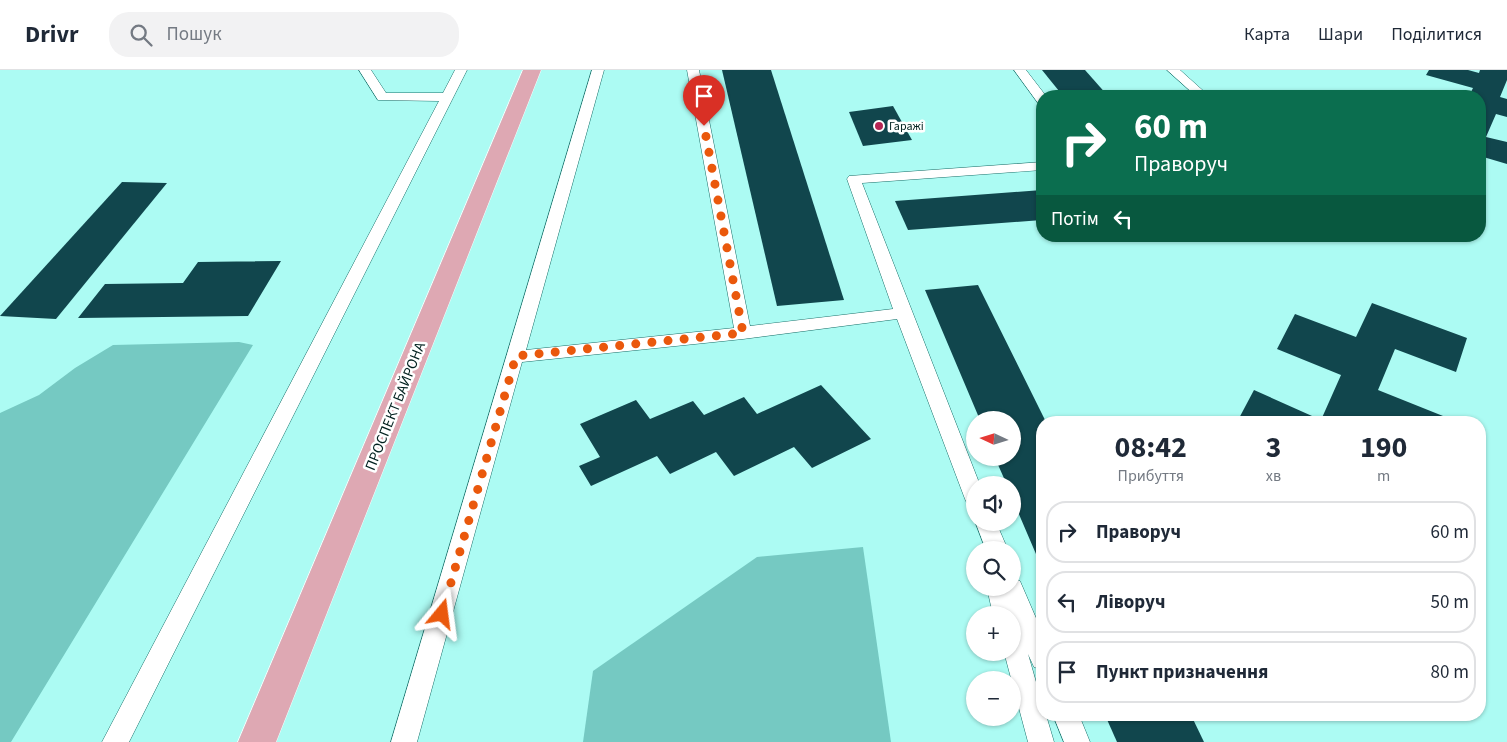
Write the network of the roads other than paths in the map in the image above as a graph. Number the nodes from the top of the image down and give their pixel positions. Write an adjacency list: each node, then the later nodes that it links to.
1 (365, 70): 10 (lane)
2 (461, 70): 10 (lane)
3 (532, 70): 21 (main road, ПРОСПЕКТ БАЙРОНА)
4 (598, 70): 14 (lane)
5 (693, 70): 13 (lane)
6 (1020, 70): 9 (lane)
7 (1173, 70): 8 (lane)
8 (1196, 90)
9 (1036, 92)
10 (447, 97): 20 (lane)
11 (1036, 166): 12 (lane)
12 (903, 313): 13 (lane); 15 (lane)
13 (743, 333): 14 (lane)
14 (516, 356): 22 (lane)
15 (966, 477)
16 (1015, 596): 17 (lane)
17 (1036, 645)
18 (1018, 661): 23 (lane)
19 (1068, 721): 24 (lane)
20 (115, 742)
21 (257, 742)
22 (404, 742)
23 (1041, 742)
24 (1077, 742)

